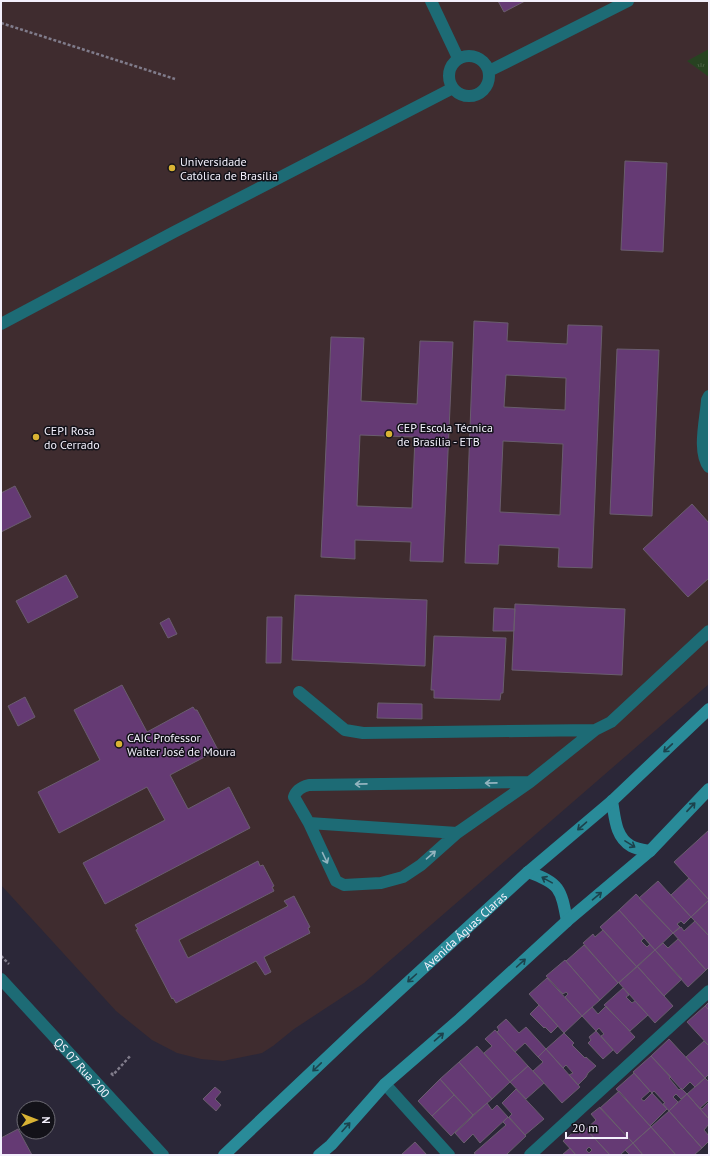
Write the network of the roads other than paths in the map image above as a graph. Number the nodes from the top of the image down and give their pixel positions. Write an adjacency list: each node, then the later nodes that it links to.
1 (431, 1): 3 (street)
2 (628, 1): 4 (street)
3 (458, 58): 4 (street); 5 (street)
4 (489, 71): 5 (street)
5 (453, 88): 6 (street)
6 (1, 324)
7 (709, 396): 8 (street)
8 (709, 467)
9 (709, 631): 12 (street)
10 (299, 692): 12 (street)
11 (709, 709): 15 (main road, Avenida Águas Claras, one-way to 15)
12 (595, 730): 13 (street)
13 (530, 782): 16 (street, one-way to 16); 17 (street)
14 (709, 789): 18 (main road, one-way to 14)
15 (612, 801): 18 (main road, one-way to 18); 19 (main road, Avenida Águas Claras, one-way to 19)
16 (308, 823): 17 (street); 17 (street, one-way to 17)
17 (457, 833)
18 (650, 851): 20 (main road, one-way to 18)
19 (528, 872): 20 (main road, one-way to 19); 25 (main road, Avenida Águas Claras, one-way to 25)
20 (567, 921): 23 (main road, one-way to 20)
21 (1, 979): 24 (street, QS 07 Rua 200)
22 (709, 991): 28 (street)
23 (385, 1084): 26 (main road, one-way to 23); 27 (street)
24 (163, 1155)
25 (224, 1155)
26 (319, 1155)
27 (449, 1155)
28 (530, 1155)

